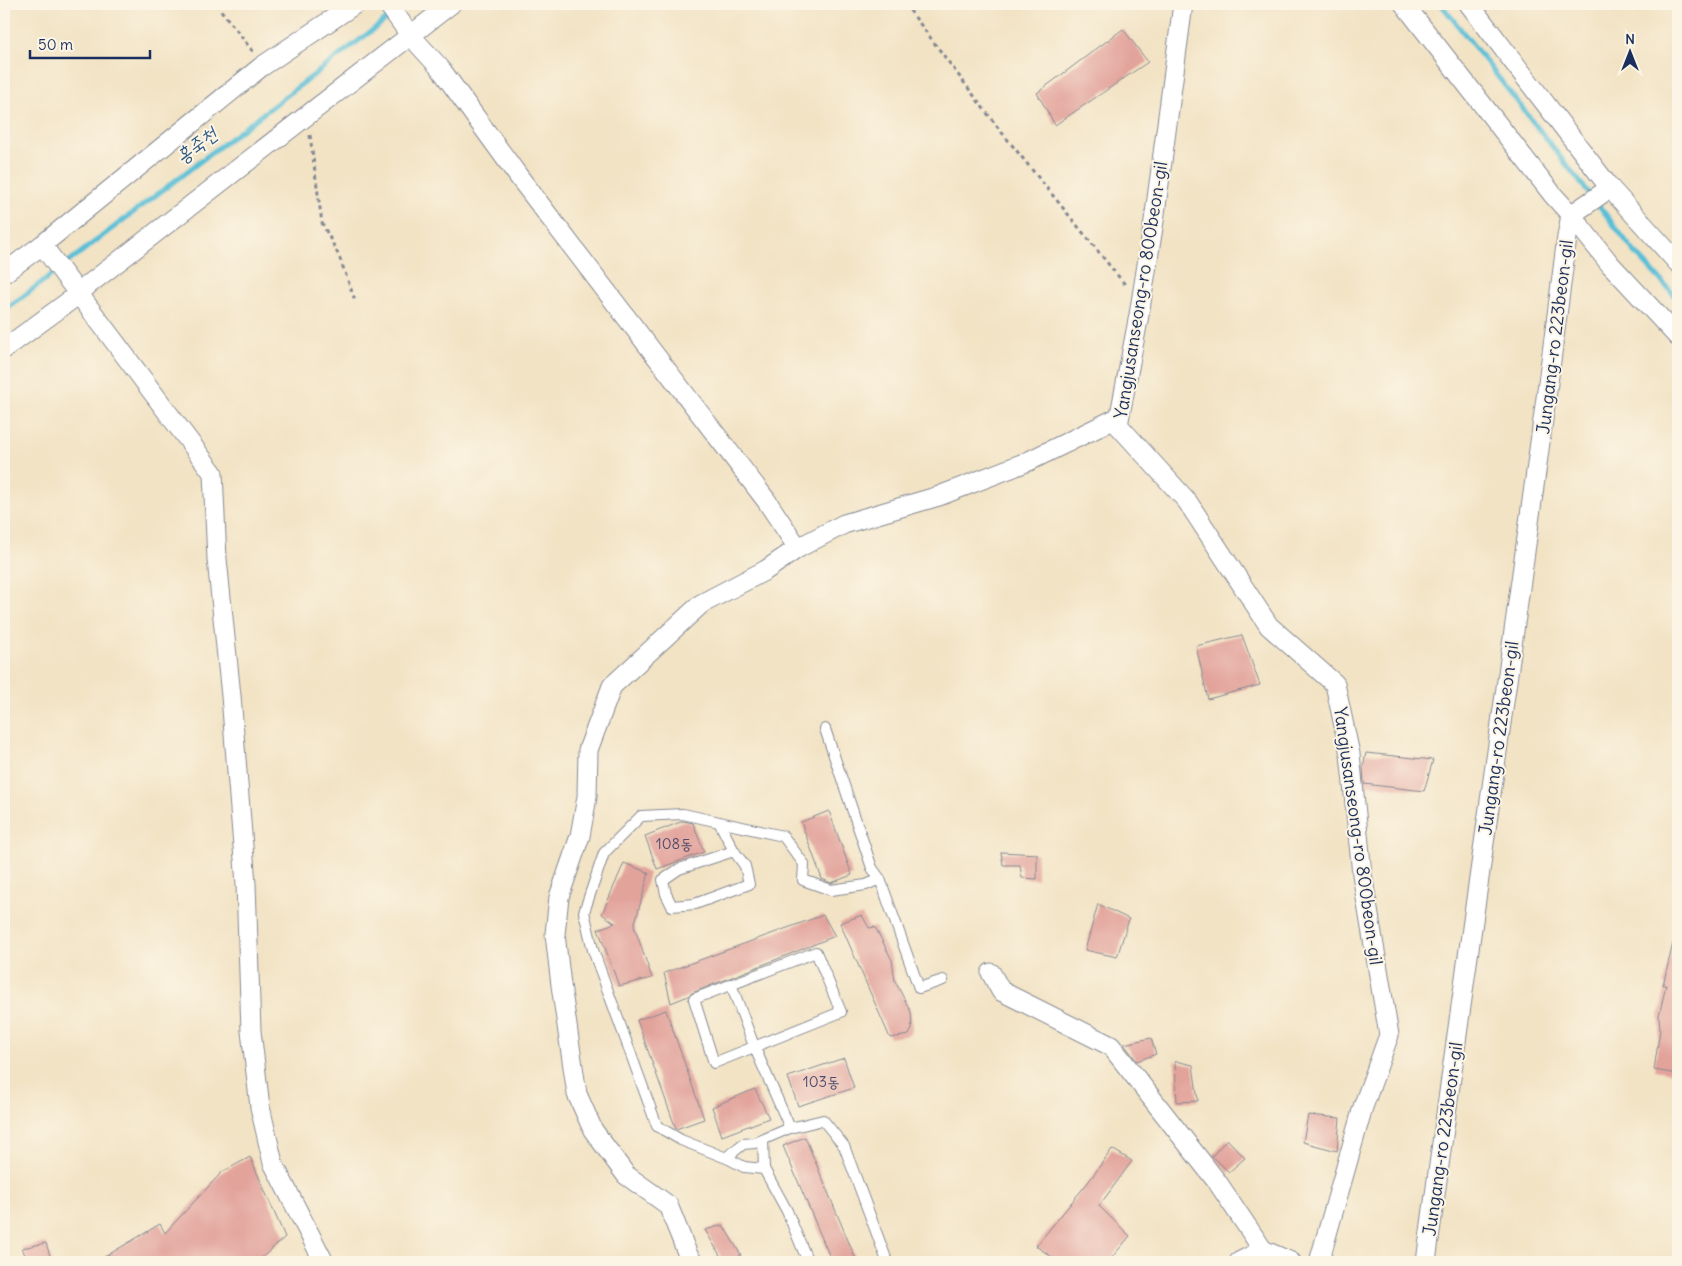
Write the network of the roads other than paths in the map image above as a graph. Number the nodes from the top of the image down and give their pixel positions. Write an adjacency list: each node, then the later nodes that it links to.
1 (354, 4): 10 (street)
2 (388, 4): 7 (street)
3 (451, 4): 7 (street)
4 (1183, 4): 16 (street, Yangjusanseong-ro 800beon-gil)
5 (1404, 4): 9 (street)
6 (1469, 4): 8 (street)
7 (410, 35): 13 (street); 17 (street)
8 (1610, 188): 9 (street); 11 (street)
9 (1571, 214): 14 (street); 38 (street, Jungang-ro 223beon-gil)
10 (42, 245): 12 (street); 13 (street)
11 (1678, 263)
12 (4, 273)
13 (79, 294): 15 (street); 32 (street)
14 (1678, 337)
15 (4, 349)
16 (1120, 417): 17 (street); 37 (street, Yangjusanseong-ro 800beon-gil)
17 (798, 548): 33 (street)
18 (825, 729): 21 (lane)
19 (719, 822): 20 (lane); 21 (lane); 28 (lane)
20 (734, 850): 20 (lane)
21 (880, 879): 23 (lane)
22 (992, 973): 30 (street)
23 (943, 980)
24 (731, 984): 25 (lane); 25 (lane); 25 (lane)
25 (754, 1046): 26 (lane)
26 (790, 1128): 27 (lane); 31 (lane)
27 (763, 1140): 28 (lane); 29 (lane)
28 (727, 1158): 29 (lane)
29 (764, 1169): 34 (lane)
30 (1263, 1250): 35 (street); 36 (street)
31 (887, 1261)
32 (324, 1262)
33 (693, 1262)
34 (808, 1262)
35 (1239, 1262)
36 (1291, 1262)
37 (1319, 1262)
38 (1426, 1262)

